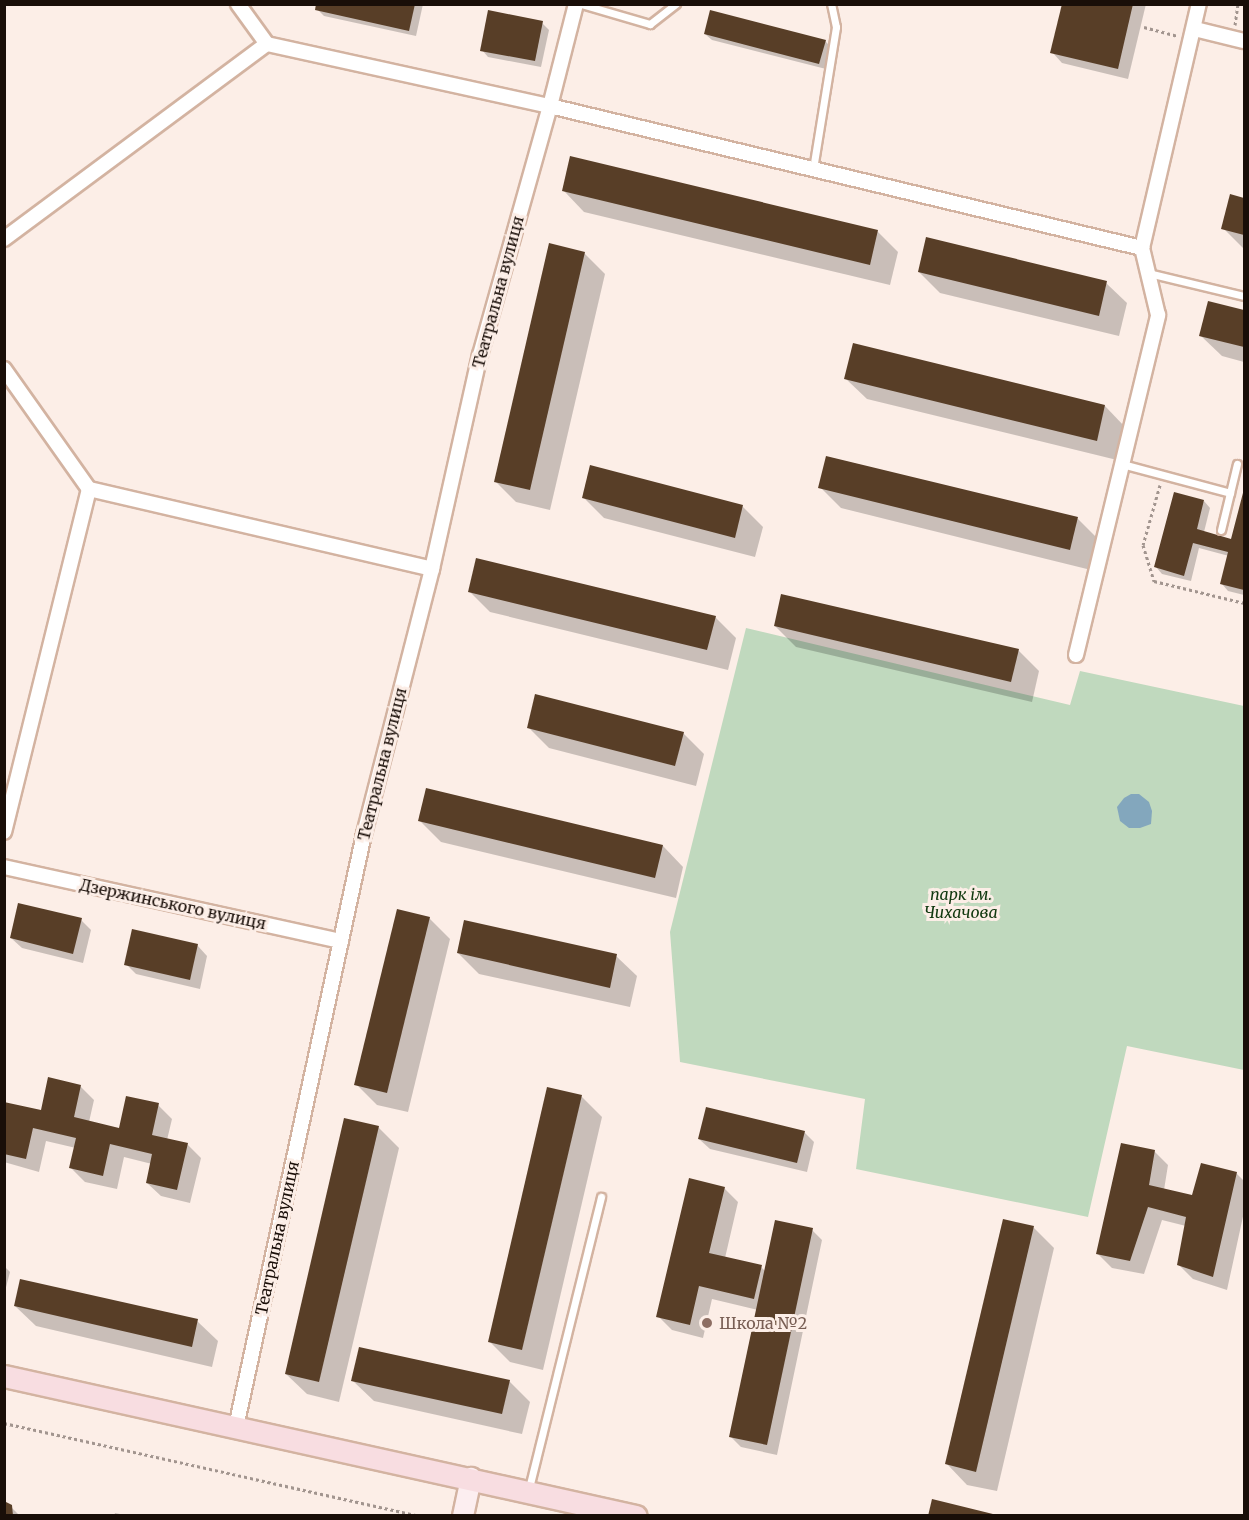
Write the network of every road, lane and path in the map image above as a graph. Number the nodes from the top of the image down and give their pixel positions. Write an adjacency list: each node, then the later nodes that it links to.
1 (238, 4): 10 (street)
2 (576, 4): 11 (street, Театральна вулиця)
3 (581, 4): 4 (lane)
4 (676, 4)
5 (831, 4): 12 (lane)
6 (1199, 4): 8 (street)
7 (1144, 27): 8 (path)
8 (1193, 34): 9 (street); 14 (street)
9 (1245, 41)
10 (267, 44): 11 (street); 13 (street)
11 (550, 106): 12 (street); 24 (street, Театральна вулиця)
12 (813, 169): 14 (street)
13 (4, 239)
14 (1142, 248): 15 (street)
15 (1148, 273): 16 (lane); 18 (street)
16 (1245, 296)
17 (4, 369): 21 (street)
18 (1122, 464): 20 (lane); 26 (street)
19 (1237, 464): 22 (lane)
20 (1163, 475): 22 (lane); 25 (path)
21 (89, 489): 24 (street); 27 (street)
22 (1230, 494): 23 (lane)
23 (1221, 530)
24 (432, 569): 29 (street, Театральна вулиця)
25 (1245, 603)
26 (1077, 655)
27 (4, 832)
28 (4, 867): 29 (street, Дзержинського вулиця)
29 (341, 942): 33 (street, Театральна вулиця)
30 (601, 1197): 35 (lane)
31 (4, 1376): 33 (main road)
32 (4, 1423): 36 (path)
33 (236, 1427): 34 (main road)
34 (471, 1478): 35 (main road); 37 (street)
35 (528, 1491): 38 (main road)
36 (419, 1515)
37 (463, 1515)
38 (636, 1515)

